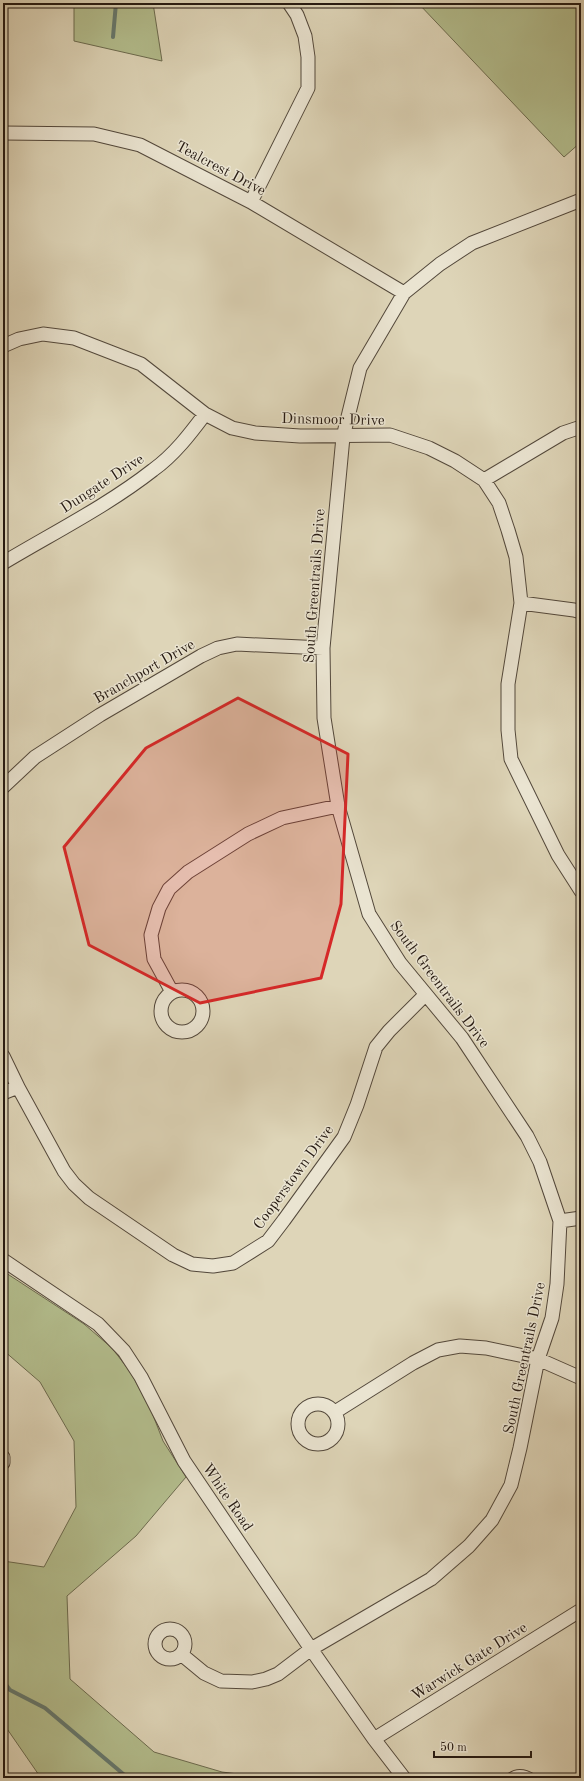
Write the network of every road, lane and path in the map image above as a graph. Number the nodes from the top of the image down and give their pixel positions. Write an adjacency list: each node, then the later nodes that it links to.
1 (289, 3): 4 (street)
2 (3, 133): 4 (street, Tealcrest Drive)
3 (581, 200): 5 (street, South Greentrails Drive)
4 (251, 202): 5 (street, Tealcrest Drive)
5 (404, 293): 9 (street, South Greentrails Drive)
6 (3, 346): 7 (street, Dinsmoor Drive)
7 (205, 414): 9 (street, Dinsmoor Drive); 11 (street, Dungate Drive)
8 (581, 427): 10 (street)
9 (343, 436): 10 (street, Dinsmoor Drive); 14 (street, South Greentrails Drive)
10 (484, 480): 12 (street, Dinsmoor Drive)
11 (3, 563)
12 (521, 603): 13 (street); 17 (street, Dinsmoor Drive)
13 (581, 612)
14 (323, 648): 15 (street, Branchport Drive); 16 (street, South Greentrails Drive)
15 (3, 787)
16 (338, 806): 18 (street); 19 (street, South Greentrails Drive)
17 (581, 891)
18 (172, 992)
19 (425, 994): 21 (street, Cooperstown Drive); 24 (street, South Greentrails Drive)
20 (3, 1056): 21 (street)
21 (18, 1087): 22 (street)
22 (3, 1093)
23 (581, 1218): 24 (street)
24 (560, 1221): 26 (street, South Greentrails Drive)
25 (3, 1260): 32 (street, White Road)
26 (538, 1359): 27 (street); 28 (street); 32 (street, South Greentrails Drive)
27 (581, 1378)
28 (335, 1412)
29 (3, 1457): 30 (street)
30 (3, 1463)
31 (581, 1610): 34 (street, Warwick Gate Drive)
32 (311, 1649): 33 (street, South Greentrails Drive); 34 (street, White Road)
33 (181, 1654)
34 (374, 1739): 35 (street, White Road)
35 (404, 1778)
36 (509, 1778): 37 (lane)
37 (534, 1778)

